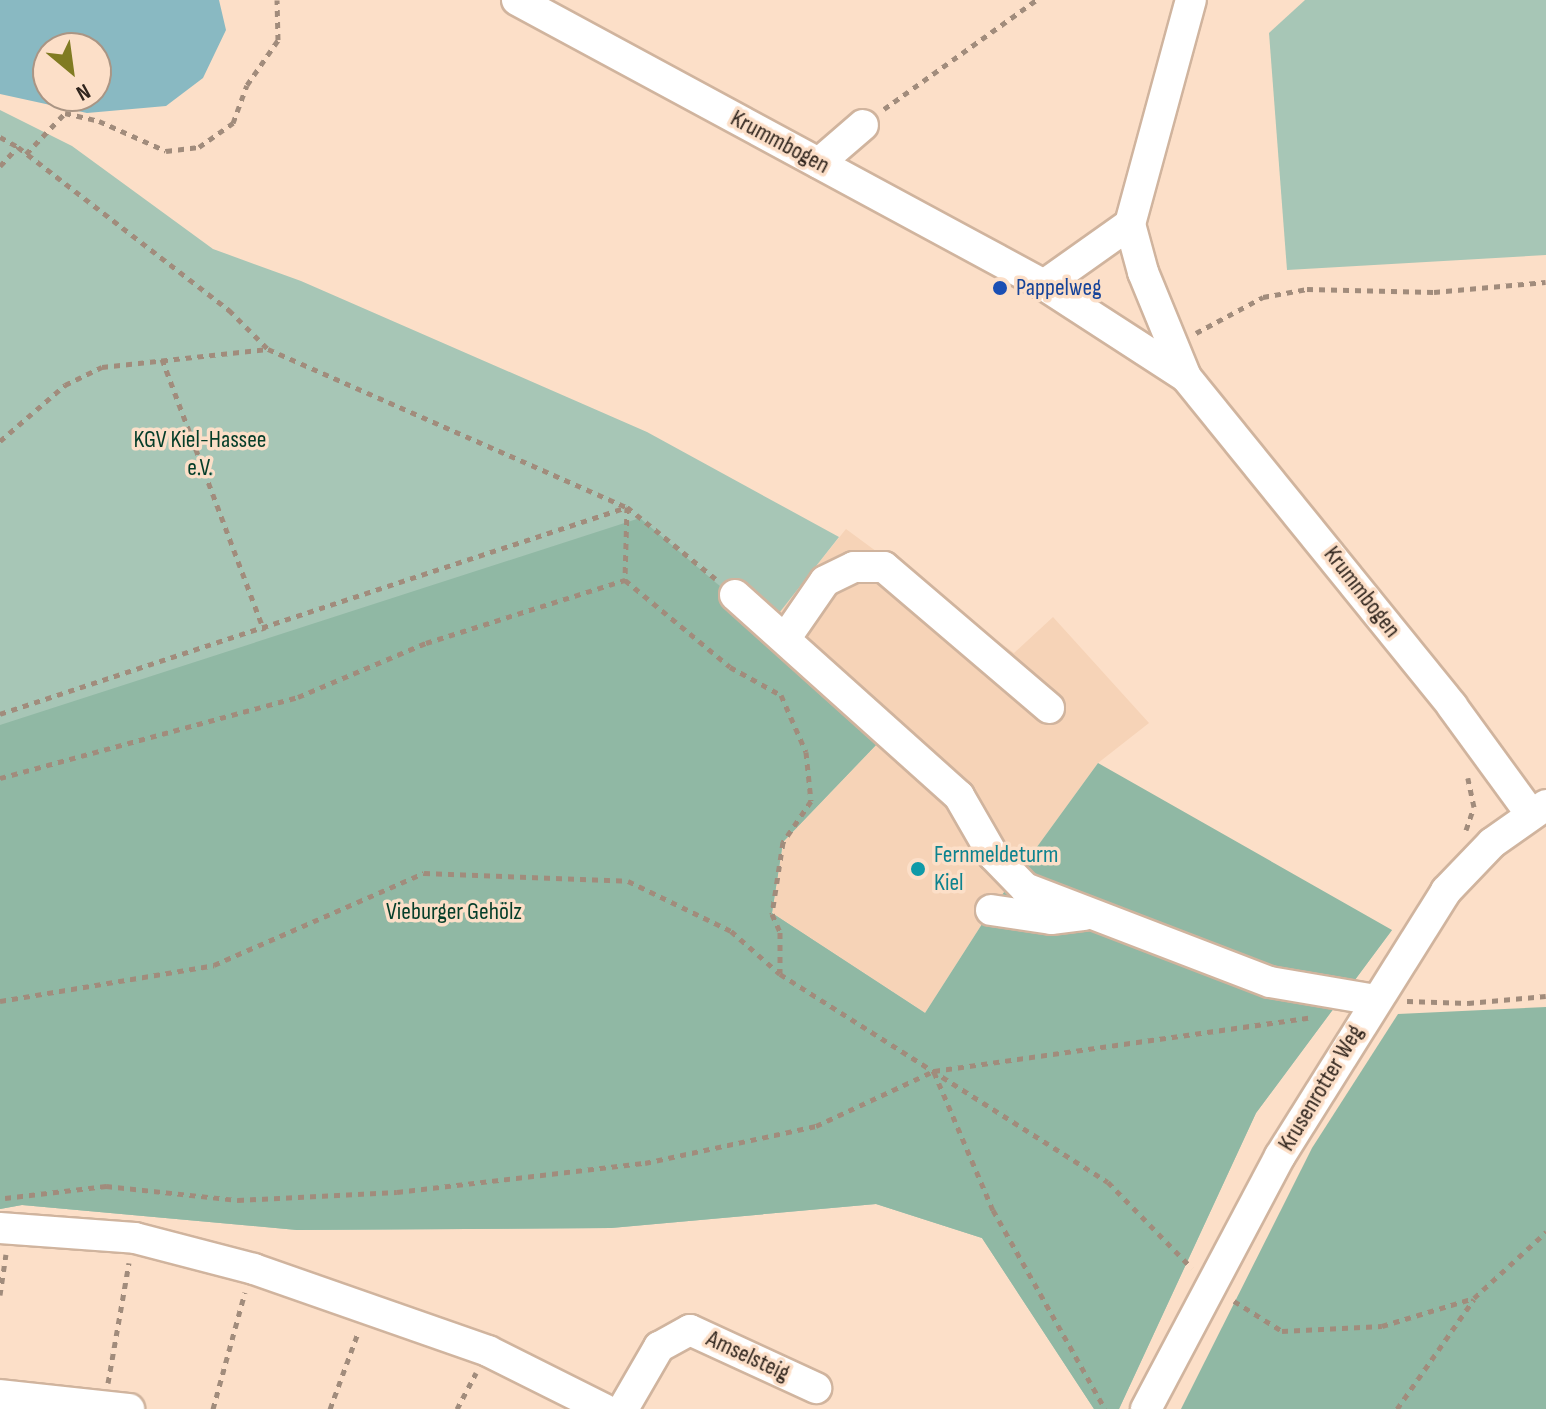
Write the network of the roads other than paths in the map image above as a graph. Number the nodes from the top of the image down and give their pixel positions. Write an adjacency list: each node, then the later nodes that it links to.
1 (517, 0): 4 (street, Krummbogen)
2 (1191, 0): 5 (street)
3 (863, 125): 4 (street)
4 (819, 163): 6 (street, Krummbogen)
5 (1130, 224): 6 (street); 7 (street, Krummbogen)
6 (1044, 285): 7 (street, Krummbogen)
7 (1186, 377): 11 (street, Krummbogen)
8 (735, 595): 9 (street)
9 (785, 639): 10 (street); 13 (street)
10 (1049, 708)
11 (1538, 809): 14 (street, Krusenrotter Weg)
12 (991, 910): 13 (street)
13 (1090, 914): 14 (street)
14 (1372, 1005): 21 (street, Krusenrotter Weg)
15 (4, 1218): 19 (street)
16 (816, 1388): 20 (street, Amselsteig)
17 (0, 1395): 18 (street)
18 (117, 1406)
19 (604, 1409)
20 (623, 1409)
21 (1146, 1409)

